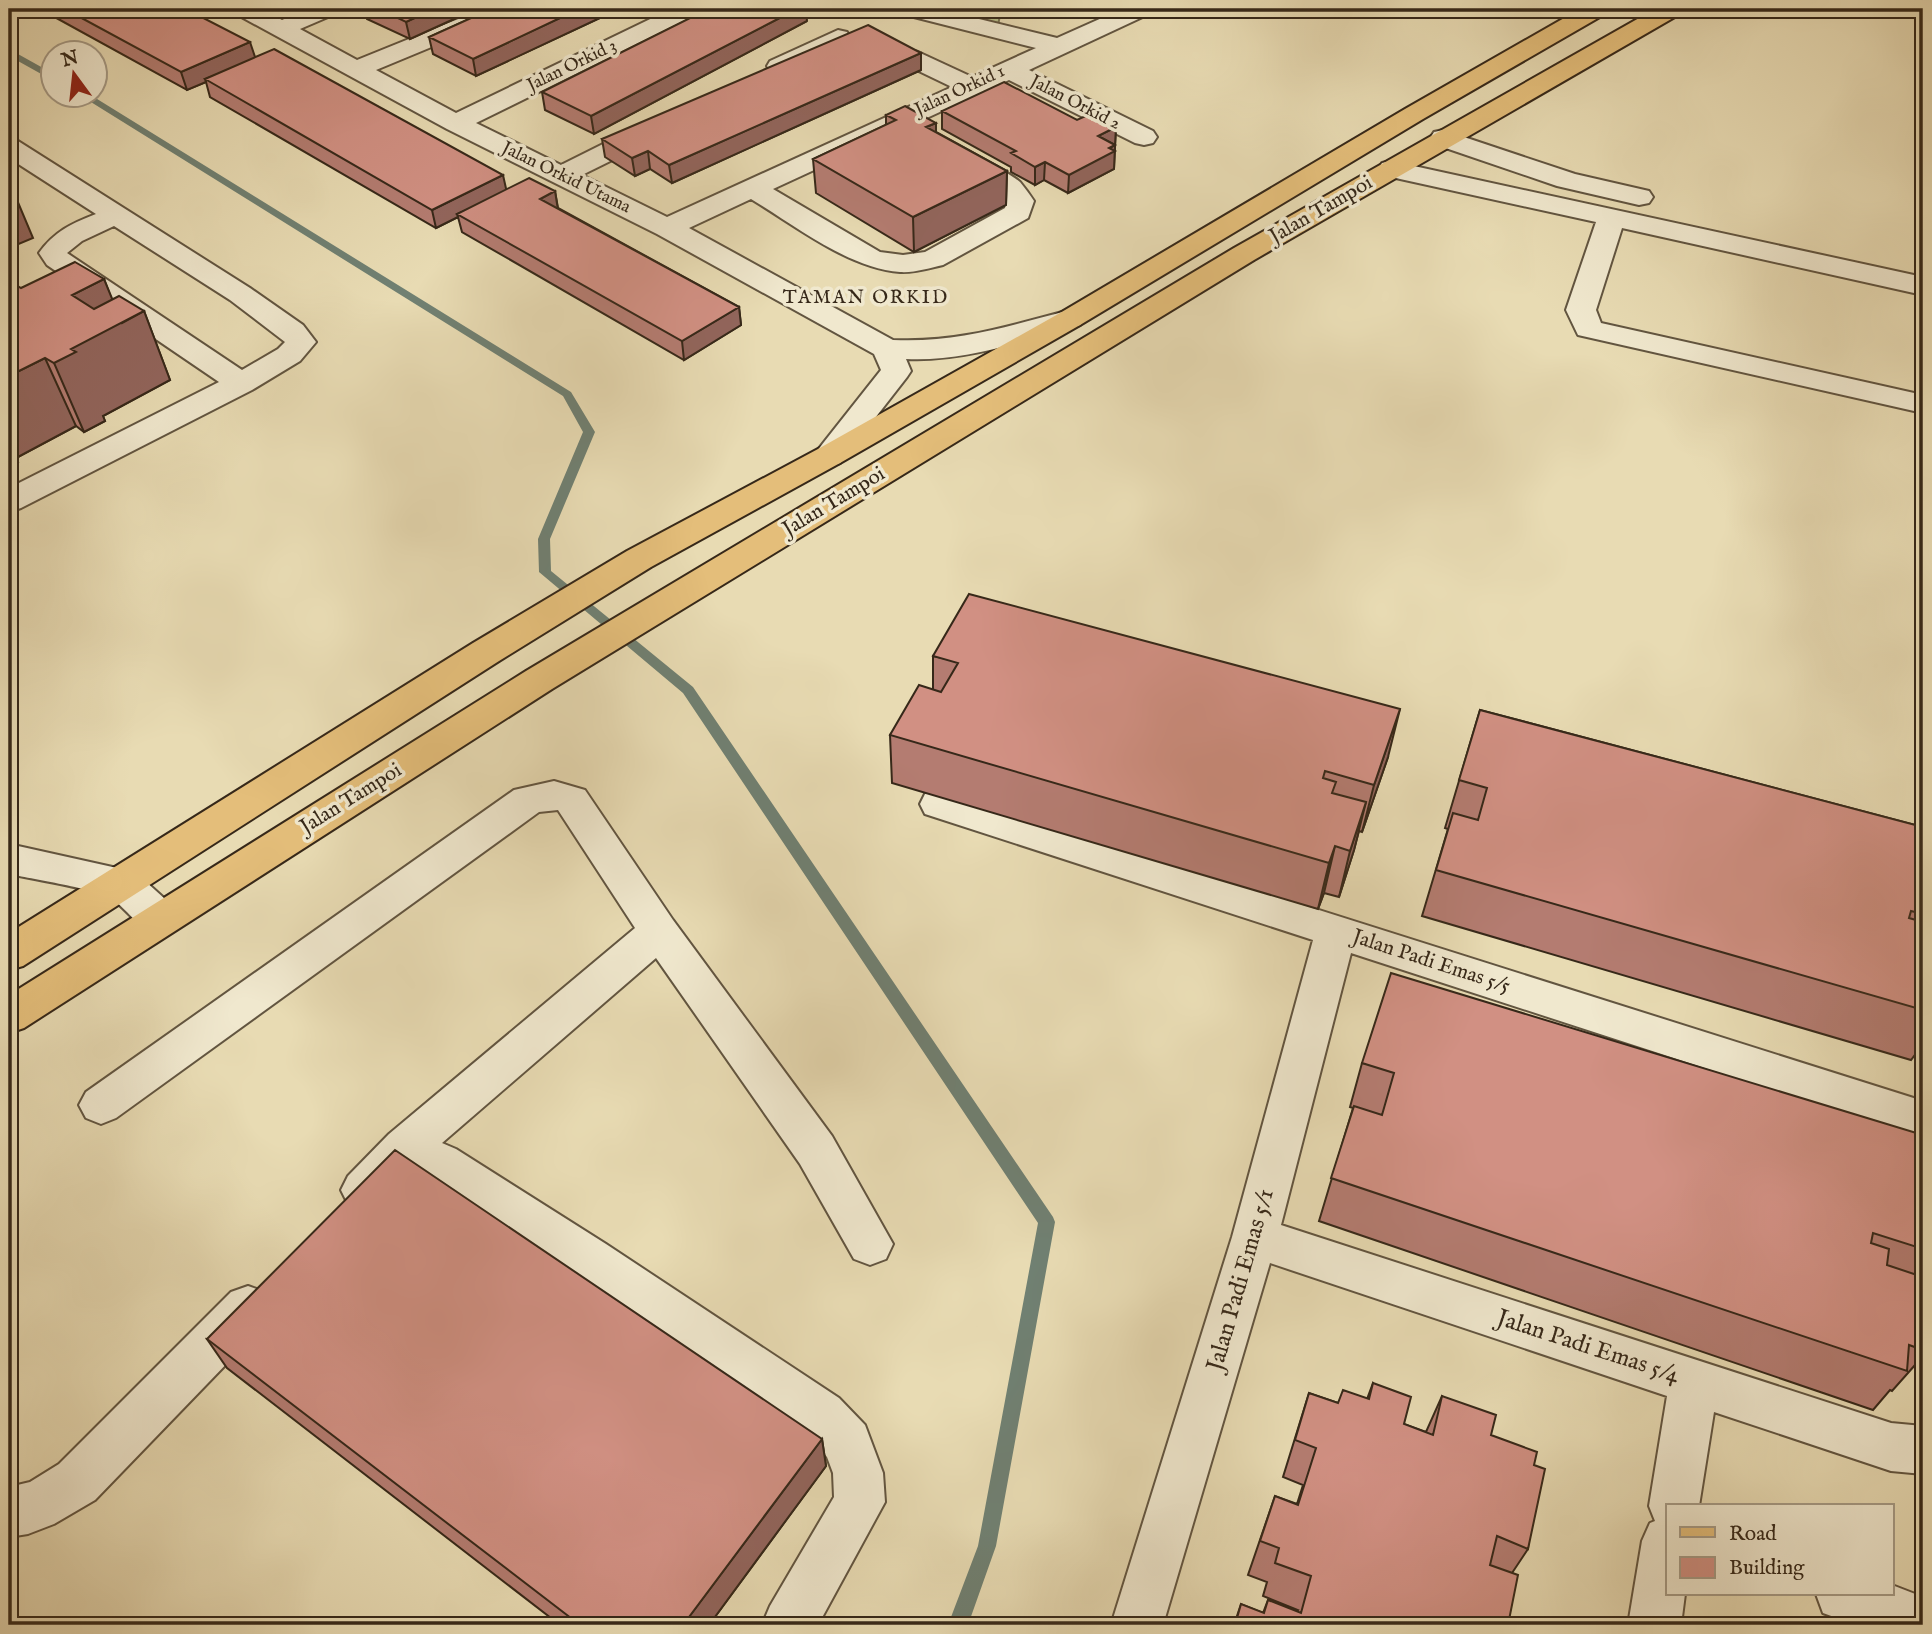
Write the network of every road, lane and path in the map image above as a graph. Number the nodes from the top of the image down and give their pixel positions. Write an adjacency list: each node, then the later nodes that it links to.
1 (244, 9): 9 (street, Jalan Orkid Utama)
2 (327, 9): 9 (street)
3 (503, 9): 13 (street)
4 (689, 9): 18 (street, Jalan Orkid 3)
5 (911, 9): 11 (street)
6 (1141, 9): 11 (street, Jalan Orkid 1)
7 (1597, 9): 31 (main road, Jalan Tampoi)
8 (1672, 9): 21 (main road, Jalan Tampoi)
9 (281, 29): 13 (street, Jalan Orkid Utama)
10 (838, 37): 15 (street)
11 (1058, 46): 14 (street, Jalan Orkid 1)
12 (909, 57): 16 (street)
13 (356, 69): 18 (street, Jalan Orkid Utama)
14 (1007, 69): 16 (street, Jalan Orkid 1); 20 (street, Jalan Orkid 2)
15 (754, 79)
16 (970, 86): 19 (street, Jalan Orkid 1)
17 (669, 121): 24 (street)
18 (456, 123): 24 (street, Jalan Orkid Utama)
19 (891, 123): 25 (street, Jalan Orkid 1); 25 (street)
20 (1143, 137)
21 (1443, 138): 23 (main road, Jalan Tampoi); 29 (street)
22 (9, 147): 26 (street)
23 (1391, 169): 27 (street); 40 (main road, Jalan Tampoi)
24 (561, 175): 28 (street, Jalan Orkid Utama)
25 (751, 188): 28 (street, Jalan Orkid 1)
26 (115, 216): 33 (street); 33 (street)
27 (1611, 218): 30 (street); 34 (street)
28 (667, 228): 32 (street, Jalan Orkid Utama)
29 (1923, 263)
30 (1923, 286)
31 (1070, 319): 32 (street, Jalan Orkid Utama); 35 (main road, Jalan Tampoi)
32 (887, 349): 35 (street)
33 (241, 383): 36 (street)
34 (1923, 404)
35 (829, 456): 39 (main road, Jalan Tampoi)
36 (9, 501)
37 (939, 804): 42 (street, Jalan Padi Emas 5/5)
38 (9, 859): 39 (street)
39 (121, 883): 40 (street); 43 (main road, Jalan Tampoi)
40 (161, 919): 44 (main road, Jalan Tampoi)
41 (659, 931): 45 (street); 47 (street); 50 (street)
42 (1336, 932): 46 (street, Jalan Padi Emas 5/5); 49 (street, Jalan Padi Emas 5/1)
43 (9, 954)
44 (9, 1016)
45 (101, 1105)
46 (1923, 1120)
47 (405, 1148): 48 (street); 59 (street)
48 (337, 1217)
49 (1255, 1237): 52 (street, Jalan Padi Emas 5/4); 60 (street, Jalan Padi Emas 5/1)
50 (870, 1244)
51 (279, 1276): 55 (street)
52 (1694, 1383): 53 (street, Jalan Padi Emas 5/4); 54 (street)
53 (1923, 1450)
54 (1674, 1504)
55 (9, 1512)
56 (1666, 1553): 61 (street)
57 (1848, 1596): 58 (street)
58 (1923, 1623)
59 (789, 1625)
60 (1137, 1625)
61 (1654, 1625)

